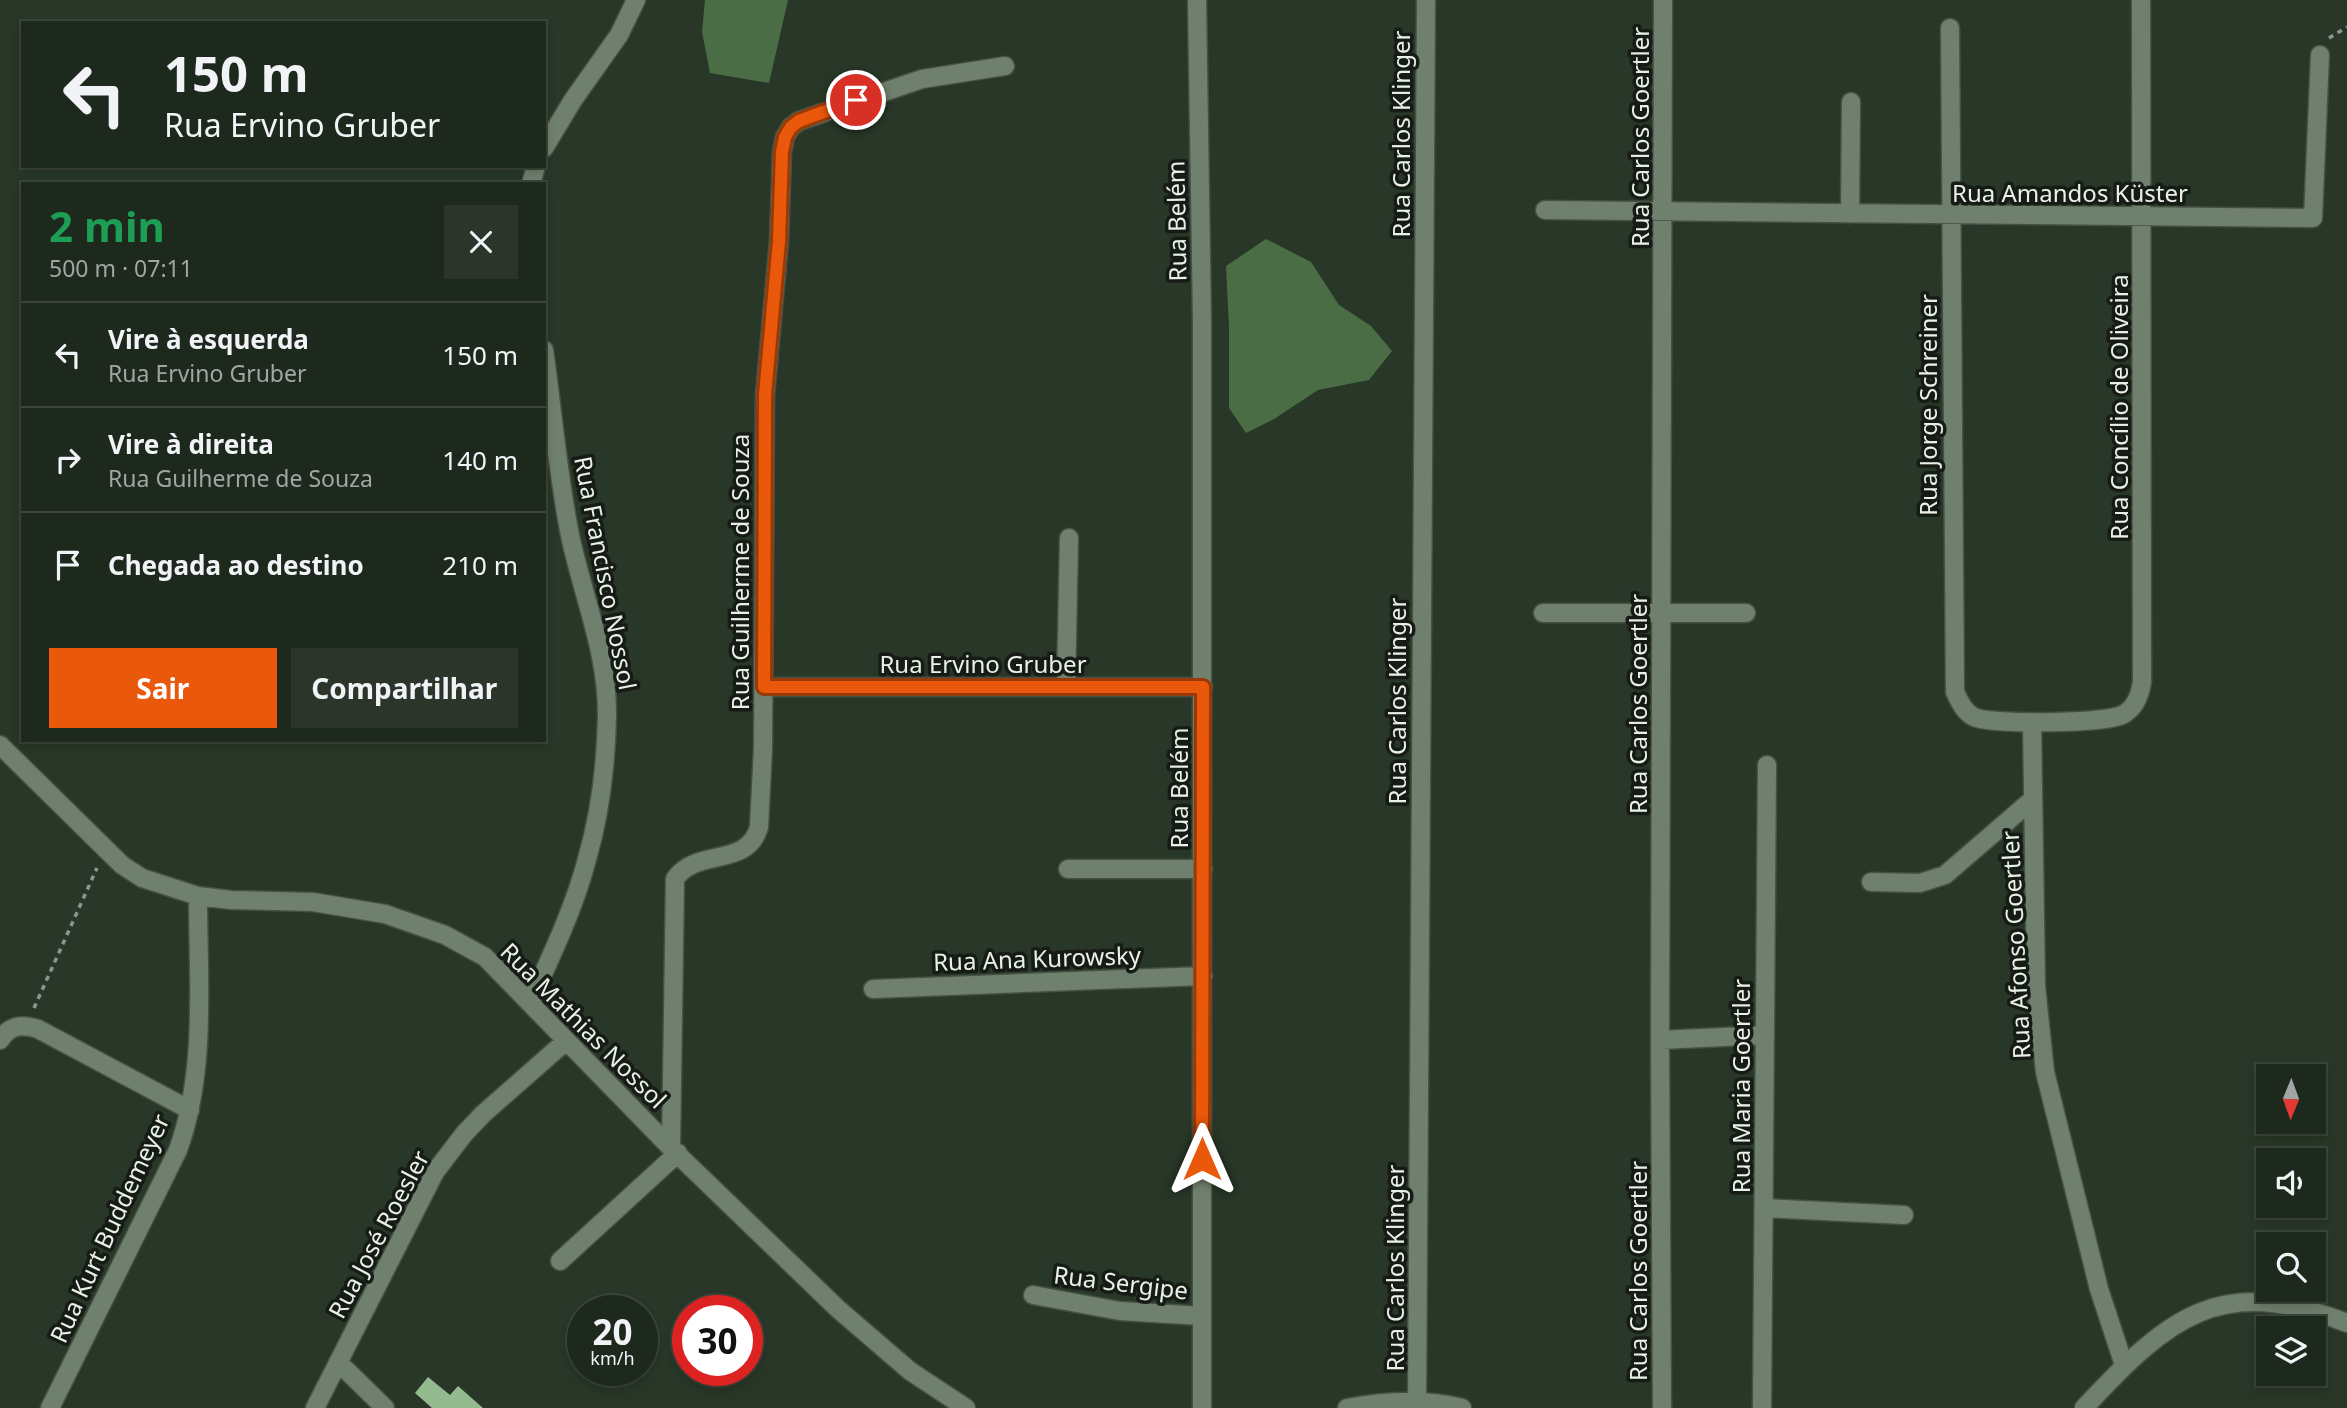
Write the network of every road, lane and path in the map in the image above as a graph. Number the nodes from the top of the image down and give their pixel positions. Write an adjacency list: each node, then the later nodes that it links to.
1 (636, 0): 10 (street)
2 (1197, 0): 23 (street, Rua Belém)
3 (1426, 0): 51 (street, Rua Carlos Klinger)
4 (1663, 0): 12 (street, Rua Carlos Goertler)
5 (2141, 0): 15 (street, Rua Concílio de Oliveira)
6 (1950, 28): 14 (street, Rua Jorge Schreiner)
7 (2320, 55): 15 (street, Rua Amandos Küster)
8 (1005, 66): 21 (street, Rua Guilherme de Souza)
9 (1851, 102): 13 (street)
10 (546, 145)
11 (1545, 210): 12 (street, Rua Amandos Küster)
12 (1664, 211): 13 (street, Rua Amandos Küster); 19 (street, Rua Carlos Goertler)
13 (1850, 214): 14 (street, Rua Amandos Küster)
14 (1951, 215): 15 (street, Rua Amandos Küster); 24 (street, Rua Jorge Schreiner)
15 (2142, 217): 24 (street, Rua Concílio de Oliveira)
16 (546, 365): 35 (street, Rua Francisco Nossol)
17 (1069, 538): 22 (street)
18 (1543, 613): 19 (street)
19 (1662, 613): 20 (street); 39 (street, Rua Carlos Goertler)
20 (1746, 614)
21 (764, 687): 22 (street, Rua Ervino Gruber); 42 (street, Rua Guilherme de Souza)
22 (1066, 687): 23 (street, Rua Ervino Gruber)
23 (1203, 687): 30 (street, Rua Belém)
24 (2032, 722): 27 (street, Rua Afonso Goertler)
25 (0, 745): 28 (street, Rua Mathias Nossol)
26 (1767, 765): 37 (street, Rua Maria Goertler)
27 (2033, 799): 31 (street); 50 (street, Rua Afonso Goertler)
28 (105, 850): 32 (street, Rua Mathias Nossol); 36 (path)
29 (1068, 869): 30 (street)
30 (1203, 869): 33 (street, Rua Belém)
31 (1871, 882)
32 (198, 896): 35 (street, Rua Mathias Nossol); 41 (street, Rua Kurt Buddemeyer)
33 (1203, 976): 34 (street, Rua Ana Kurowsky); 47 (street, Rua Belém)
34 (873, 989)
35 (530, 1003): 40 (street, Rua Mathias Nossol)
36 (26, 1026): 38 (street); 41 (street)
37 (1765, 1035): 39 (street); 43 (street, Rua Maria Goertler)
38 (0, 1040)
39 (1660, 1040): 59 (street, Rua Carlos Goertler)
40 (566, 1041): 42 (street, Rua Mathias Nossol); 49 (street, Rua José Roesler)
41 (190, 1110): 52 (street, Rua Kurt Buddemeyer)
42 (674, 1151): 45 (street); 55 (street, Rua Mathias Nossol)
43 (1764, 1208): 44 (street); 60 (street, Rua Maria Goertler)
44 (1904, 1215)
45 (560, 1261)
46 (1032, 1295): 47 (street, Rua Sergipe)
47 (1202, 1317): 56 (street, Rua Belém)
48 (2347, 1323): 50 (street)
49 (338, 1362): 53 (street, Rua José Roesler); 54 (street)
50 (2124, 1365): 61 (street)
51 (1418, 1402): 57 (street); 58 (street)
52 (50, 1408)
53 (315, 1408)
54 (385, 1408)
55 (966, 1408)
56 (1202, 1408)
57 (1347, 1408)
58 (1462, 1408)
59 (1662, 1408)
60 (1762, 1408)
61 (2084, 1408)

